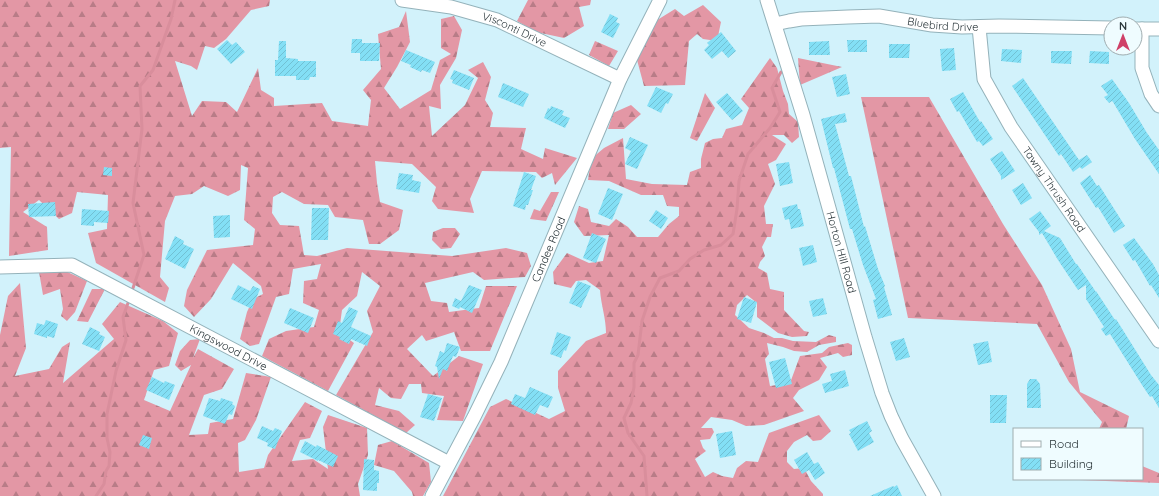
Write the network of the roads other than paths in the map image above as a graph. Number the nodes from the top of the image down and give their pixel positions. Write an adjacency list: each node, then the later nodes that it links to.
1 (402, 0): 10 (street, Visconti Drive)
2 (660, 0): 10 (street, Candee Road)
3 (767, 0): 4 (street, Horton Hill Road)
4 (775, 24): 5 (street, Bluebird Drive); 16 (street, Horton Hill Road)
5 (979, 27): 6 (street, Bluebird Drive); 13 (street, Tawny Thrush Road)
6 (1103, 28)
7 (1143, 29): 8 (street)
8 (1159, 29)
9 (1141, 56): 11 (street)
10 (620, 79): 14 (street, Candee Road)
11 (1159, 106)
12 (0, 267): 14 (street, Kingswood Drive)
13 (1159, 341)
14 (449, 463): 15 (street, Candee Road)
15 (432, 496)
16 (934, 496)

